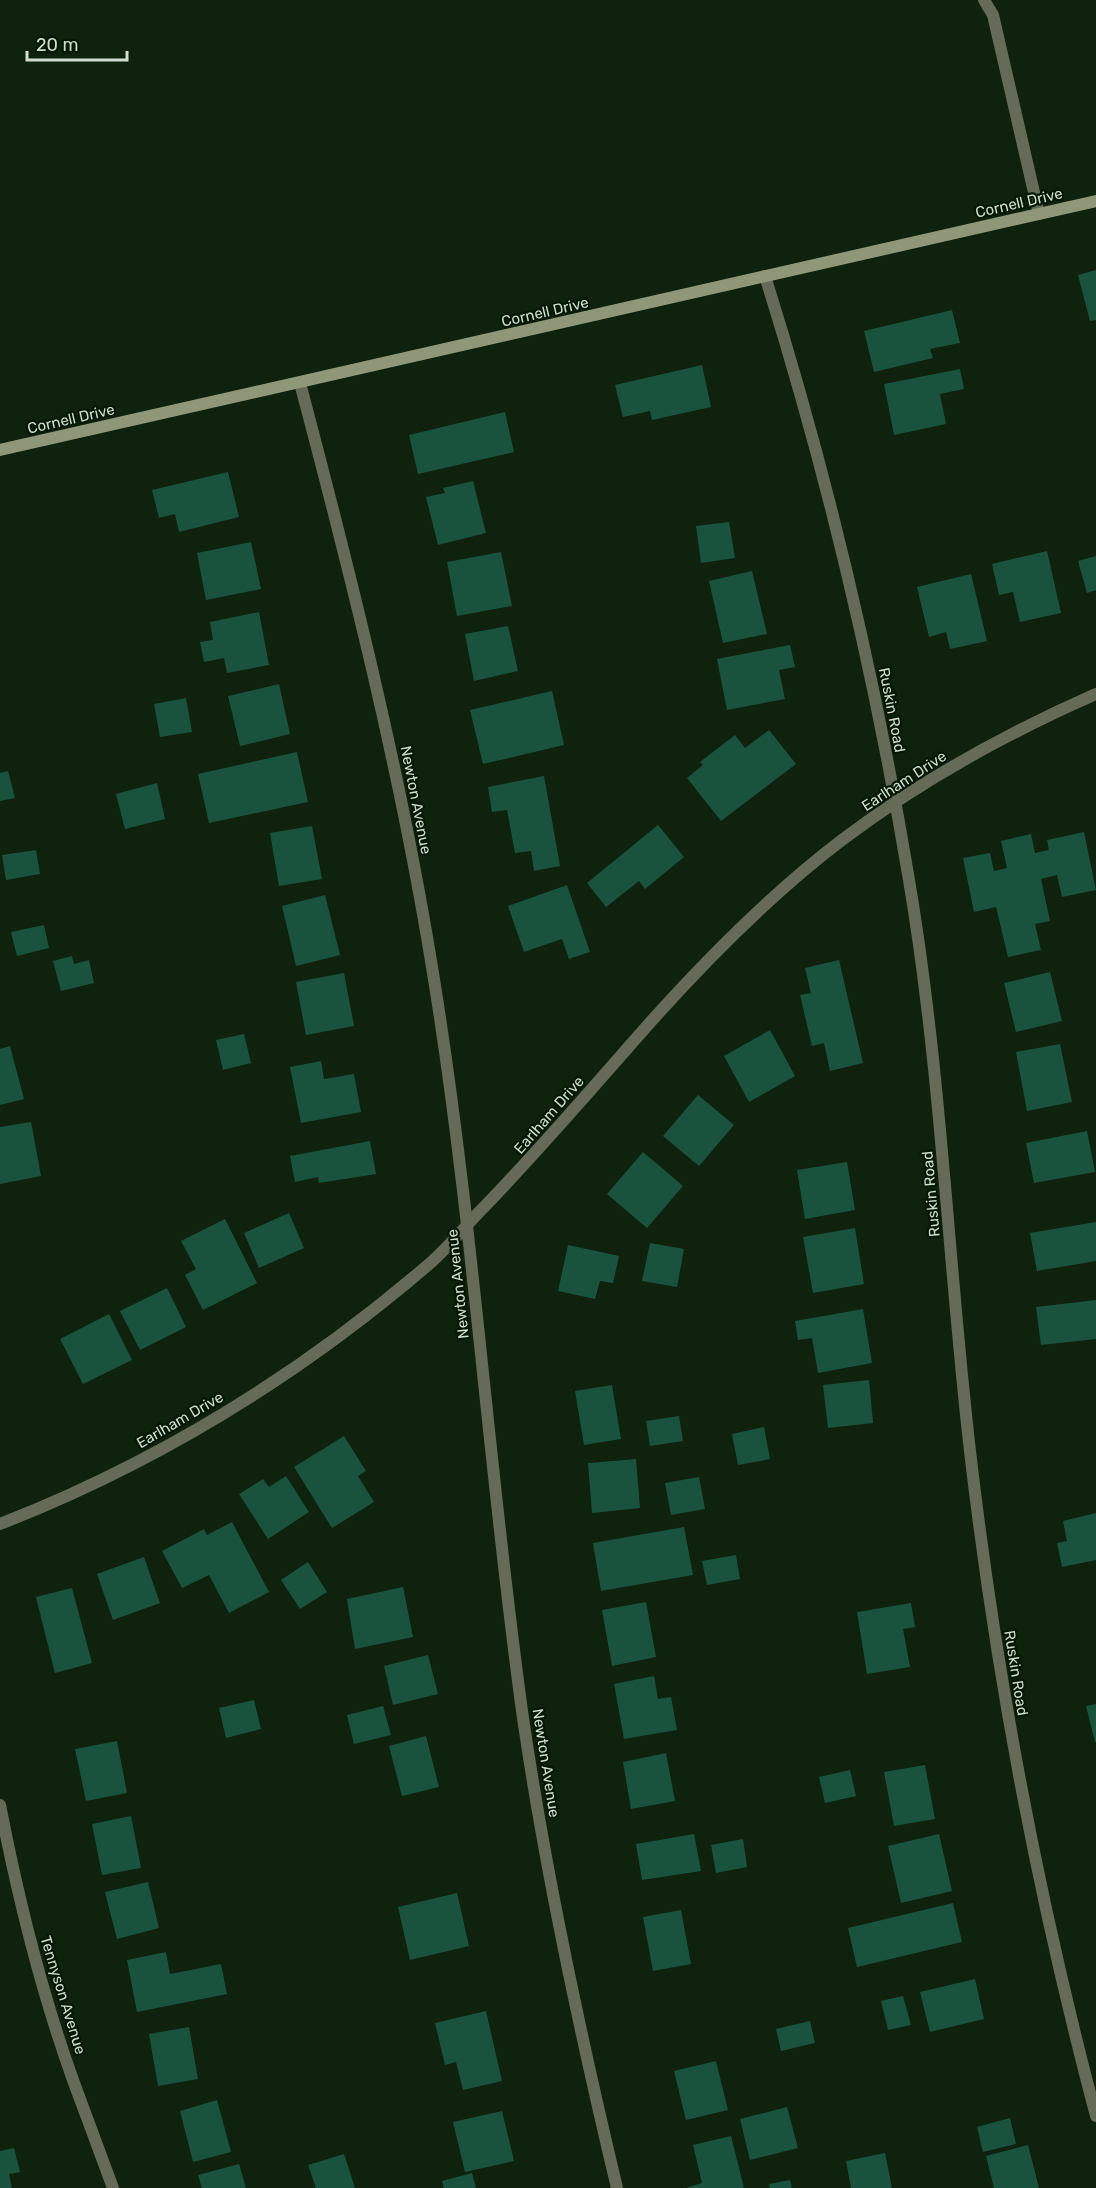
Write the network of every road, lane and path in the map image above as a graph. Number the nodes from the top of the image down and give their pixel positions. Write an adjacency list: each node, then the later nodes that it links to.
1 (984, 0): 3 (street)
2 (1096, 201): 3 (street, Cornell Drive)
3 (1039, 213): 4 (street, Cornell Drive)
4 (765, 276): 5 (street, Cornell Drive); 8 (street, Ruskin Road)
5 (300, 383): 6 (street, Cornell Drive); 9 (street, Newton Avenue)
6 (0, 450)
7 (1096, 694): 8 (street, Earlham Drive)
8 (895, 804): 9 (street, Earlham Drive); 12 (street, Ruskin Road)
9 (467, 1225): 10 (street, Earlham Drive); 14 (street, Newton Avenue)
10 (0, 1524)
11 (0, 1805): 13 (street, Tennyson Avenue)
12 (1096, 2116)
13 (113, 2188)
14 (617, 2188)

